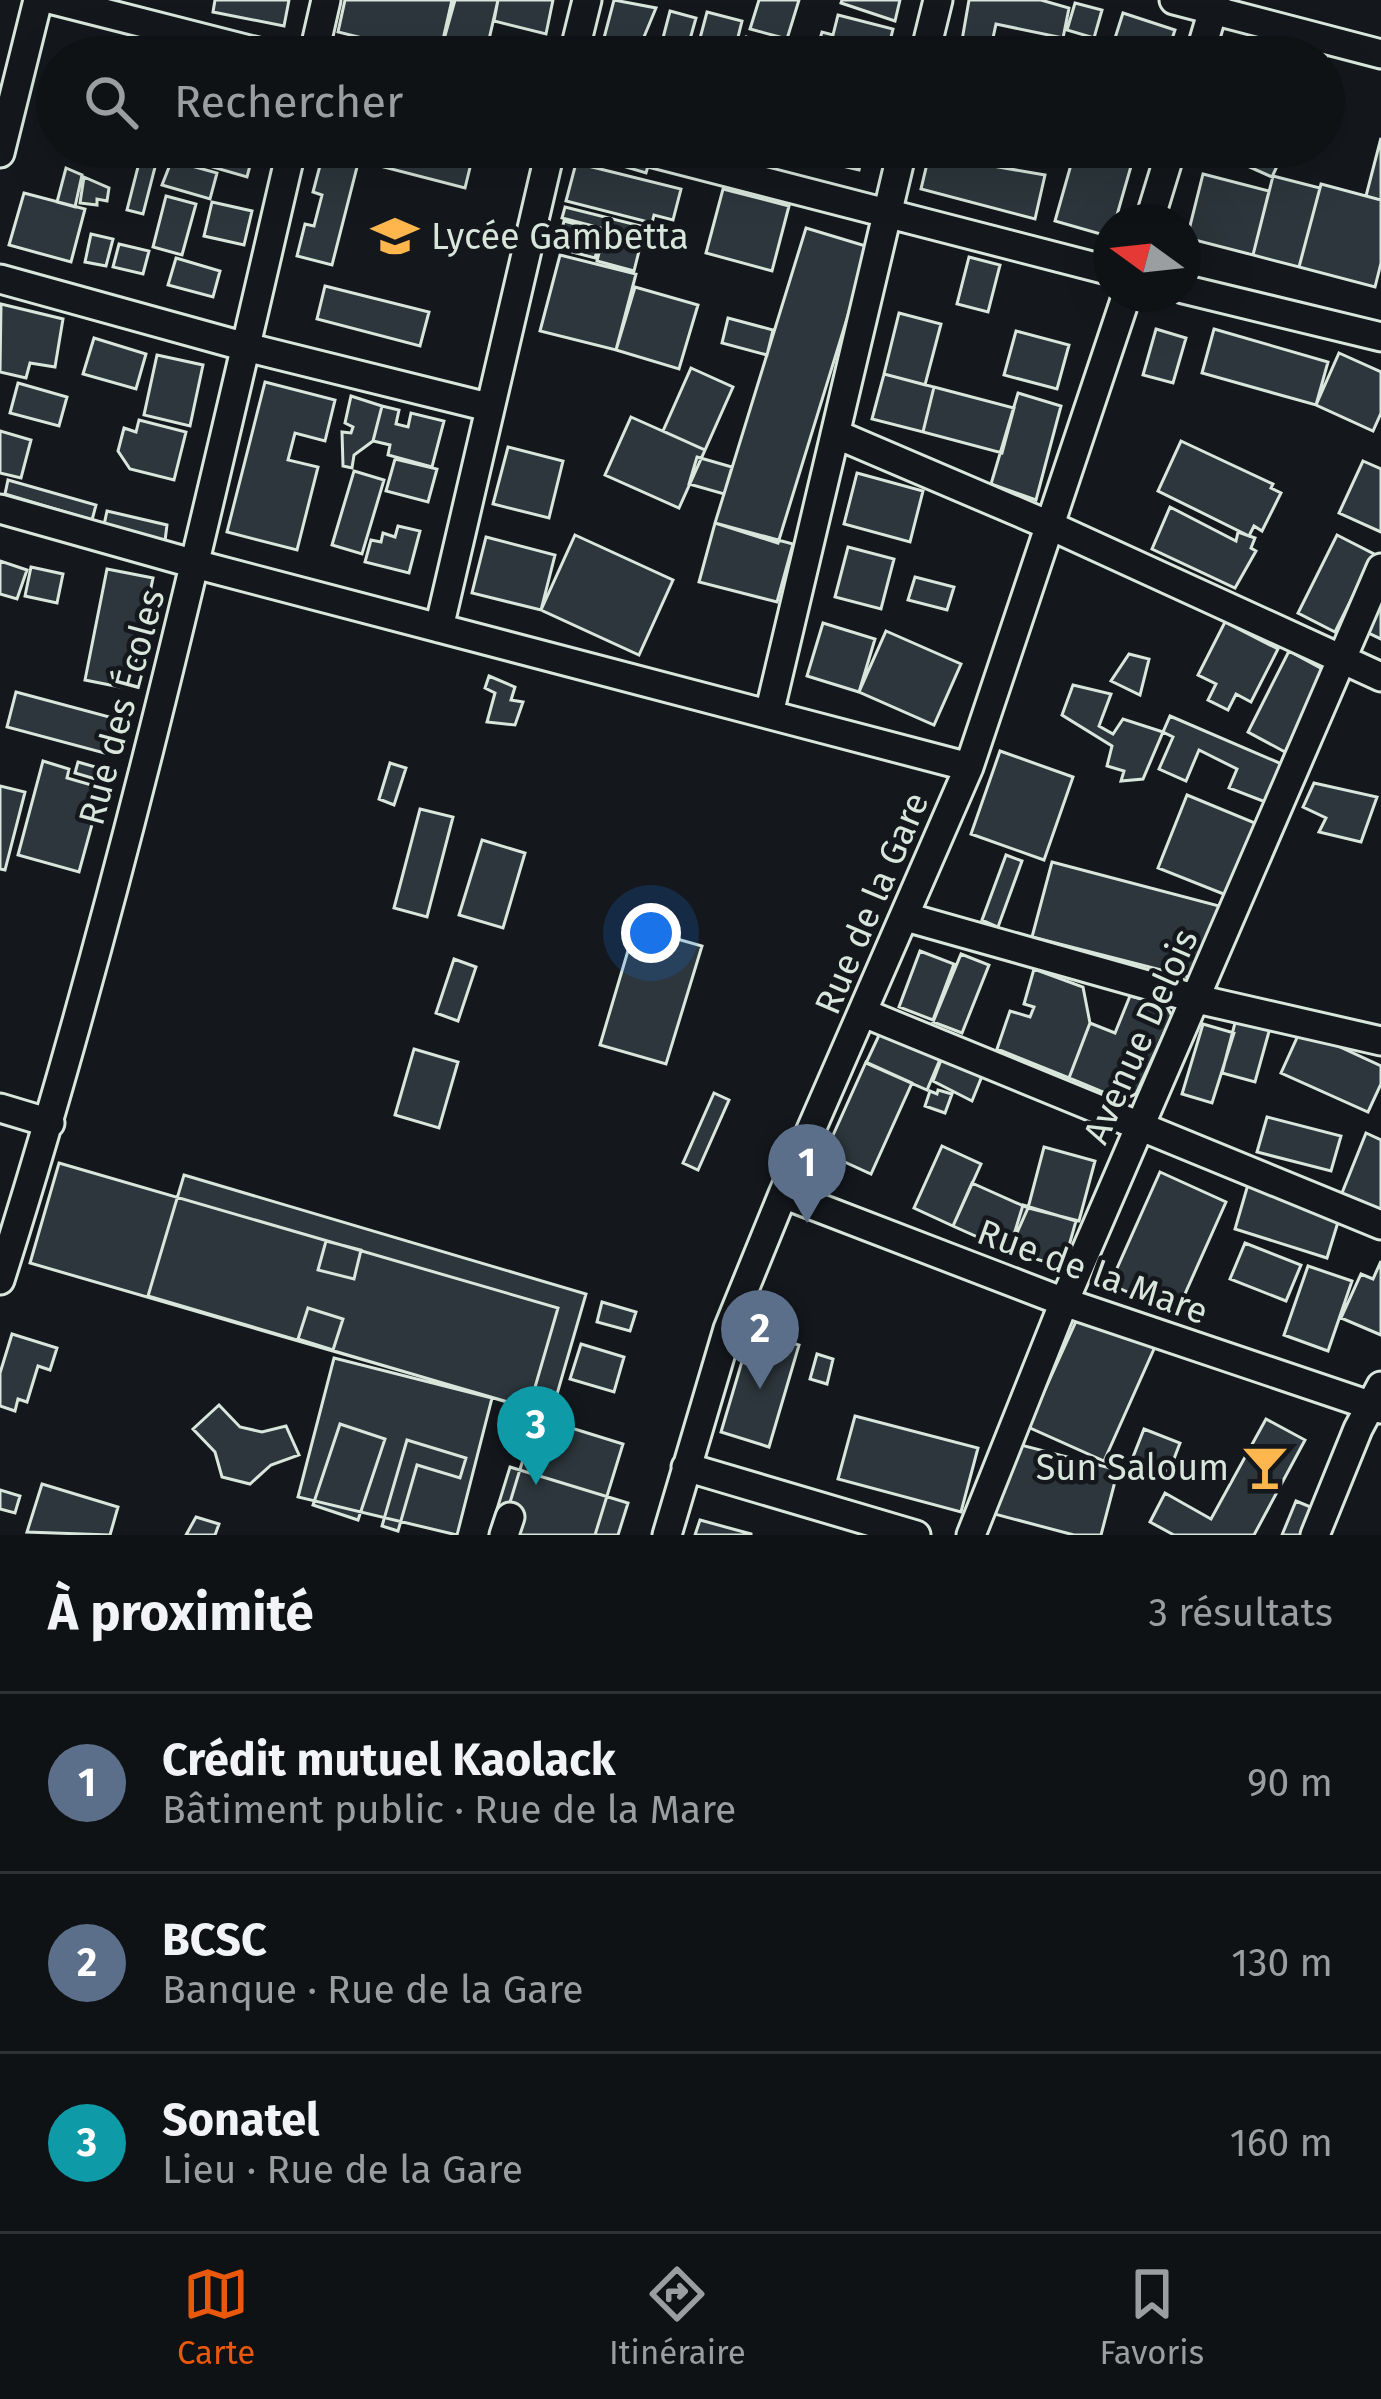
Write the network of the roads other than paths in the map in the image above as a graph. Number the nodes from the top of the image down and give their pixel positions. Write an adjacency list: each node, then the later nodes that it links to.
1 (38, 0): 16 (street)
2 (52, 0): 8 (street)
3 (326, 0): 9 (street)
4 (586, 0): 10 (street)
5 (938, 0): 11 (street)
6 (1174, 0): 7 (street)
7 (1215, 5): 12 (street); 13 (street)
8 (194, 36)
9 (318, 36)
10 (578, 36)
11 (929, 36)
12 (1205, 36)
13 (1320, 36)
14 (1345, 43): 15 (street)
15 (1381, 54)
16 (0, 153)
17 (287, 168): 29 (street, Rue des Écoles)
18 (545, 168): 30 (street)
19 (713, 168): 23 (street)
20 (898, 168): 23 (street)
21 (1166, 168): 22 (street)
22 (1155, 204)
23 (888, 212): 24 (street); 31 (street)
24 (1093, 266)
25 (0, 279): 29 (street)
26 (1201, 293): 28 (street)
27 (1121, 312): 33 (street, Rue de la Gare)
28 (1381, 337)
29 (246, 347): 30 (street); 34 (street, Rue des Écoles)
30 (488, 407): 36 (street)
31 (838, 435): 33 (street); 39 (street)
32 (0, 508): 34 (street)
33 (1051, 526): 37 (street); 40 (street, Rue de la Gare)
34 (195, 564): 36 (street); 46 (street, Rue des Écoles)
35 (1381, 568): 37 (street, Avenue Delois)
36 (439, 628): 39 (street)
37 (1340, 659): 38 (street); 42 (street, Avenue Delois)
38 (1381, 677)
39 (770, 714): 40 (street)
40 (969, 767): 41 (street, Rue de la Gare)
41 (906, 917): 42 (street); 43 (street, Rue de la Gare)
42 (1198, 999): 44 (street); 47 (street, Avenue Delois)
43 (864, 1013): 47 (street); 48 (street, Rue de la Gare)
44 (1381, 1041)
45 (0, 1108): 46 (street)
46 (50, 1123): 50 (street, Rue des Écoles)
47 (1139, 1127): 49 (street); 51 (street, Avenue Delois)
48 (783, 1194): 51 (street, Rue de la Mare); 53 (street, Rue de la Gare)
49 (1381, 1225)
50 (0, 1280)
51 (1064, 1302): 52 (street, Rue de la Mare); 56 (street, Avenue Delois)
52 (1378, 1400): 57 (street)
53 (686, 1467): 54 (street, Rue de la Gare); 55 (street)
54 (667, 1535)
55 (916, 1535)
56 (971, 1535)
57 (1315, 1535)

